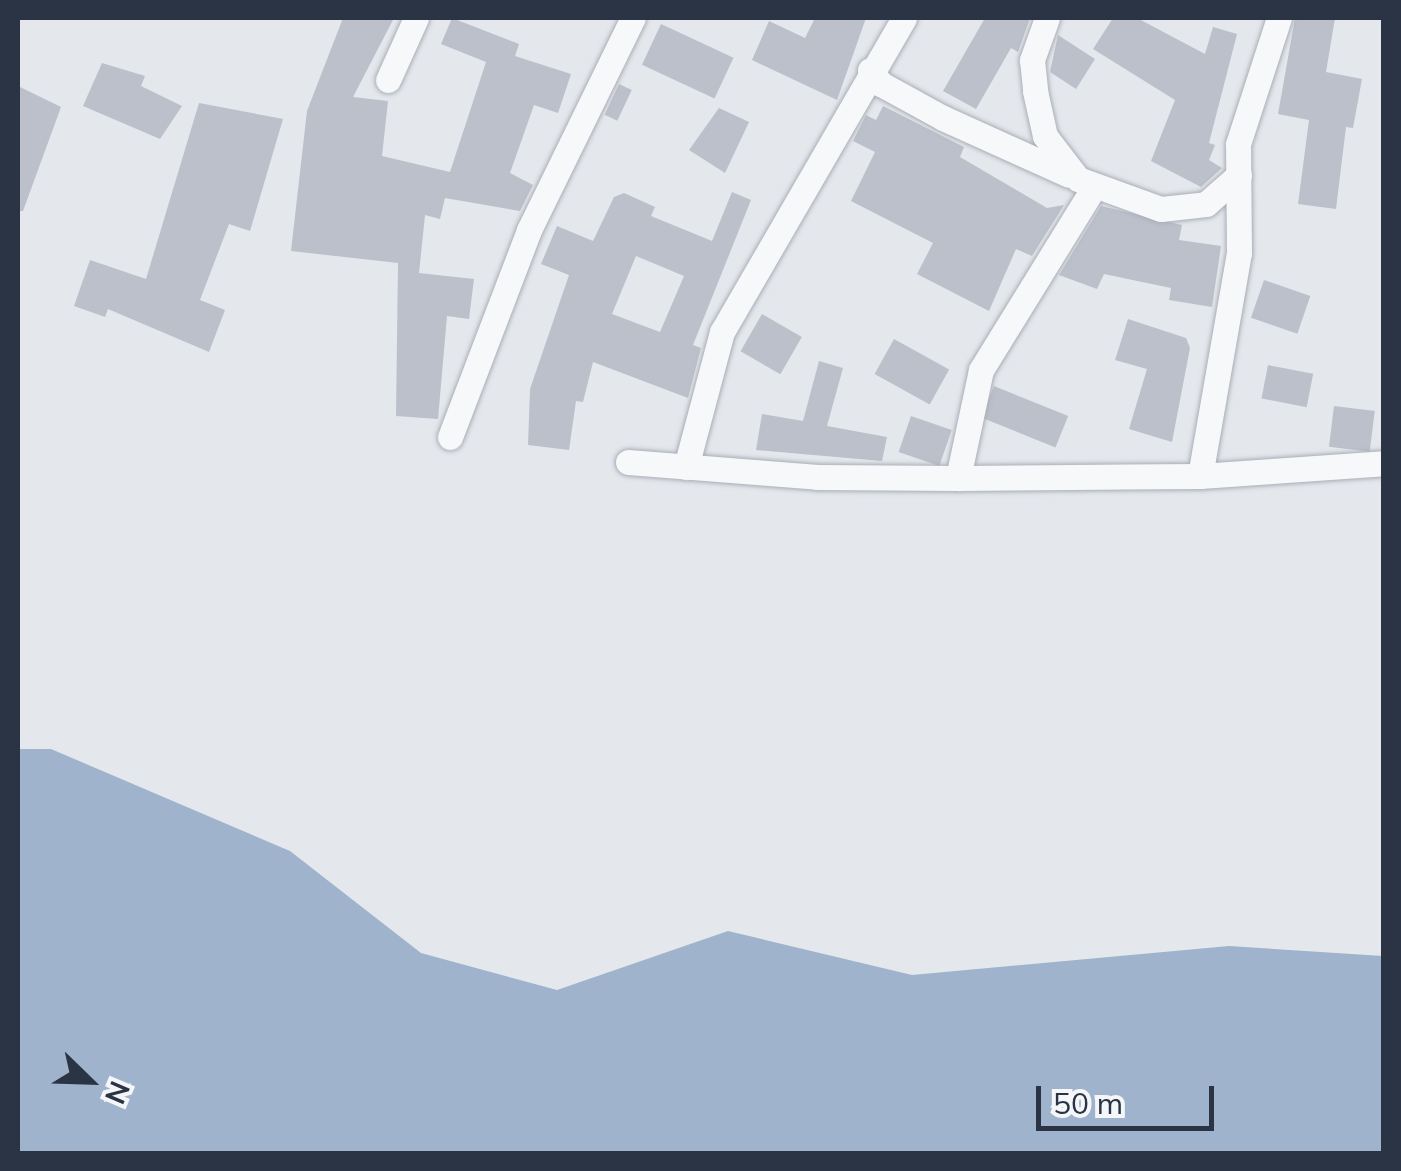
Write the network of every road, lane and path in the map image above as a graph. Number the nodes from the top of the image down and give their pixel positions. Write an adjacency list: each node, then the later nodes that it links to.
1 (416, 18): 7 (street)
2 (632, 18): 10 (street)
3 (904, 18): 6 (street)
4 (1047, 18): 9 (street)
5 (1279, 18): 8 (street)
6 (870, 70): 9 (street); 13 (street)
7 (388, 80)
8 (1240, 175): 9 (street); 14 (street)
9 (1086, 183): 15 (street)
10 (450, 437)
11 (628, 462): 13 (street)
12 (1384, 462): 14 (street)
13 (686, 467): 15 (street)
14 (1200, 476): 15 (street)
15 (958, 478)

